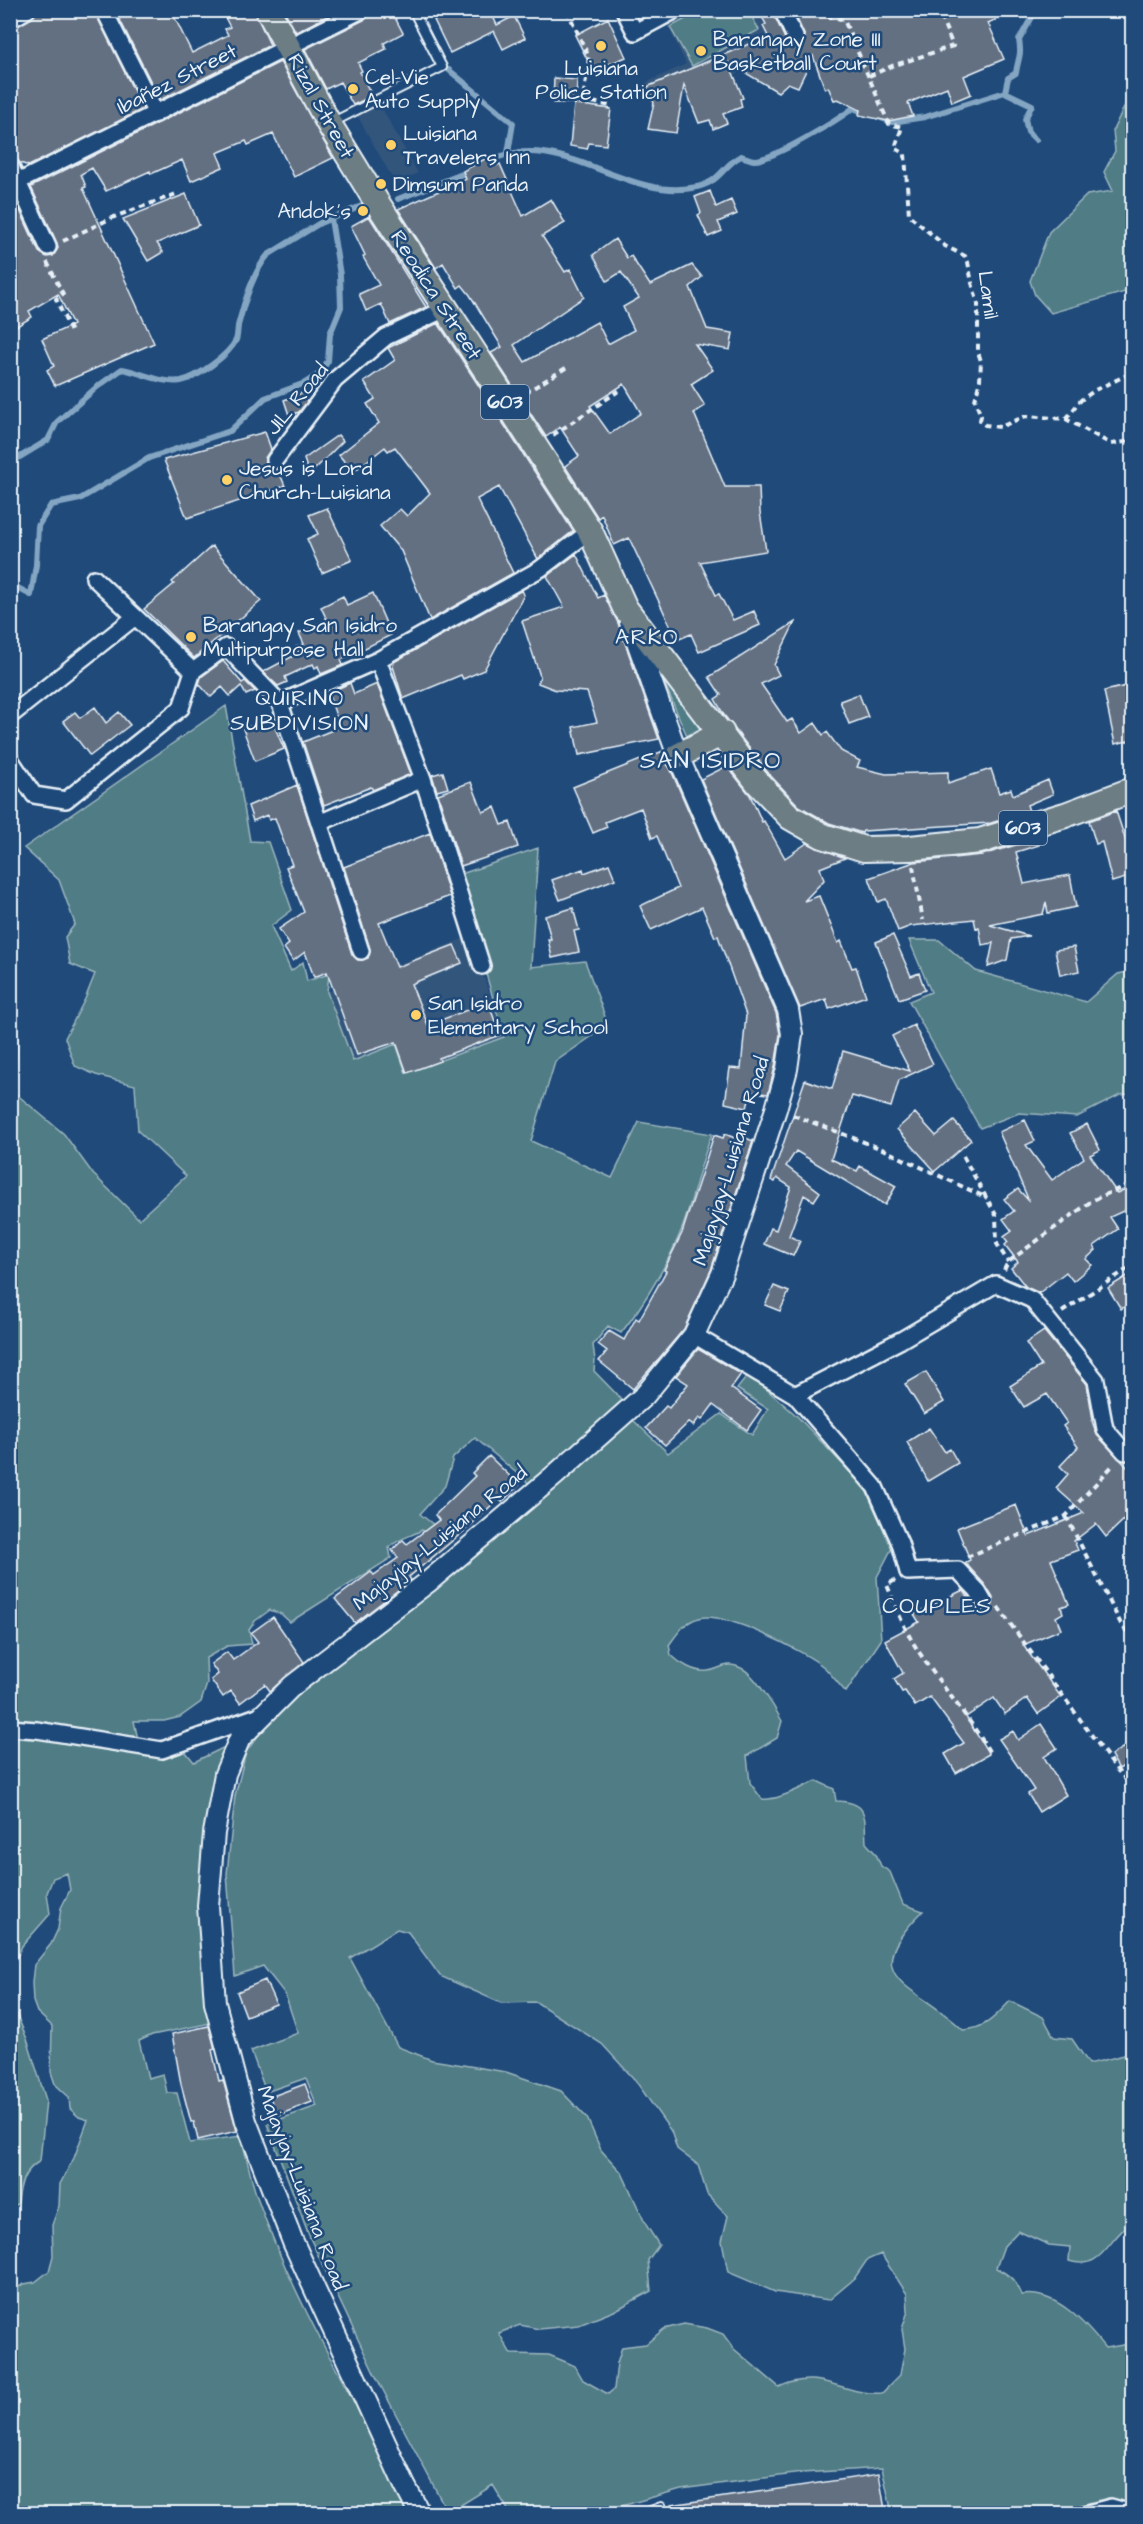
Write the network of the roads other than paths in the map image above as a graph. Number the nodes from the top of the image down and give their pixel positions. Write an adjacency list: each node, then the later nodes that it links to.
1 (27, 10): 9 (street)
2 (104, 10): 12 (street)
3 (268, 10): 11 (main road, Rizal Street / 603)
4 (362, 10): 11 (street, Ibañez Street)
5 (412, 10): 13 (lane)
6 (624, 10): 7 (street)
7 (675, 10)
8 (782, 10): 10 (street)
9 (10, 20)
10 (795, 37)
11 (288, 46): 12 (street, Ibañez Street); 13 (main road, Rizal Street / 603)
12 (156, 114): 15 (street, Ibañez Street)
13 (329, 124): 16 (main road, Rizal Street / 603)
14 (10, 165): 15 (street)
15 (15, 184): 17 (street)
16 (376, 201): 18 (main road, Reodica Street / 603)
17 (48, 248)
18 (445, 309): 19 (street, JIL Road); 20 (main road, Reodica Street / 603)
19 (275, 460)
20 (590, 531): 22 (main road, Reodica Street / 603); 24 (street)
21 (93, 578): 23 (street)
22 (625, 608): 28 (main road, Reodica Street / 603); 29 (street, Majayjay-Luisiana Road)
23 (135, 617): 25 (street); 27 (street)
24 (378, 660): 26 (street); 31 (street)
25 (193, 671): 26 (street); 30 (street)
26 (280, 703): 33 (street)
27 (10, 716)
28 (722, 733): 29 (main road); 32 (main road, Reodica Street / 603)
29 (678, 756): 36 (street, Majayjay-Luisiana Road)
30 (10, 759)
31 (423, 779): 33 (street); 35 (street)
32 (1132, 790)
33 (319, 823): 34 (street)
34 (361, 951)
35 (482, 966)
36 (694, 1335): 37 (street); 40 (street, Majayjay-Luisiana Road)
37 (795, 1395): 38 (street); 39 (street)
38 (1125, 1452)
39 (984, 1602)
40 (265, 1713): 41 (street); 44 (street, Majayjay-Luisiana Road)
41 (10, 1728)
42 (662, 2507): 45 (lane)
43 (1132, 2513): 46 (street)
44 (420, 2514)
45 (643, 2514)
46 (1084, 2514)

